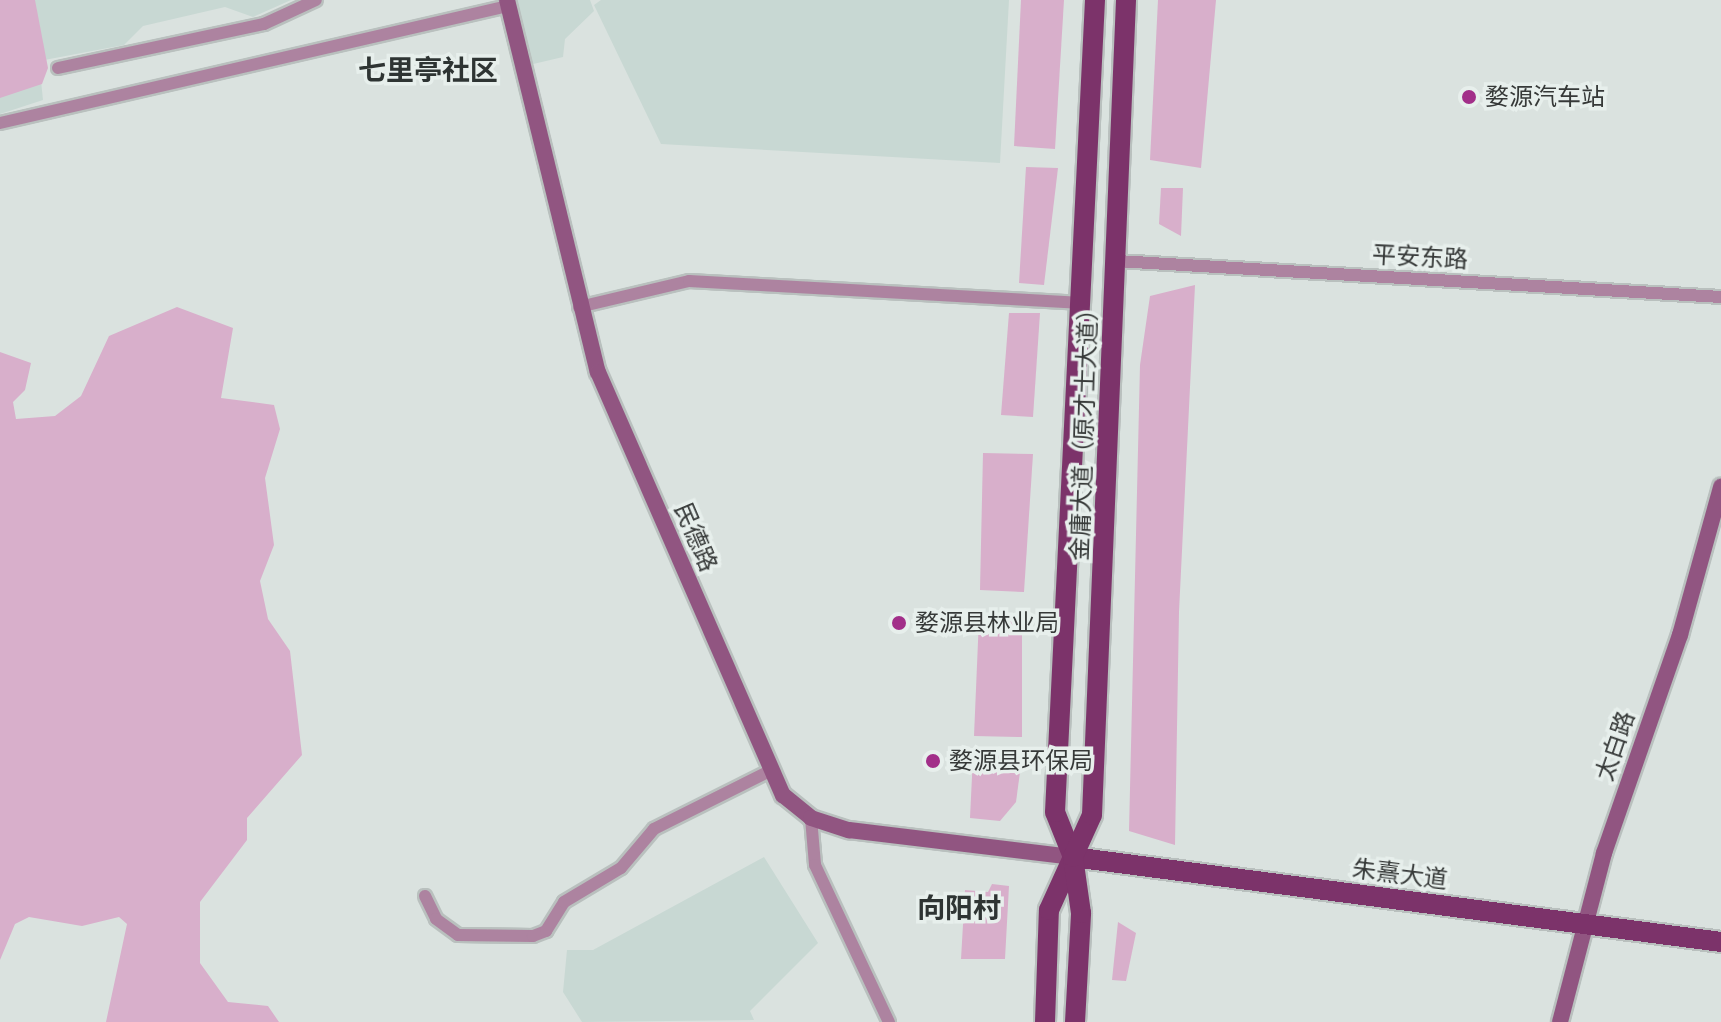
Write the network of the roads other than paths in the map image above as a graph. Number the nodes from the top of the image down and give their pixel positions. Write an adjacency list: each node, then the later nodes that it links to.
1 (316, 0): 5 (street)
2 (1095, 0): 9 (main road, 金庸大道（原才士大道）)
3 (1126, 0): 7 (main road, 金庸大道（原才士大道）)
4 (507, 3): 6 (street); 10 (street, 民德路)
5 (58, 68)
6 (0, 123)
7 (1117, 261): 8 (street, 平安东路); 14 (main road, 金庸大道（原才士大道）)
8 (1721, 297)
9 (1082, 303): 10 (street); 14 (main road, 金庸大道（原才士大道）)
10 (579, 307): 12 (street, 民德路)
11 (1721, 487): 16 (street, 太白路)
12 (768, 772): 13 (street, 民德路); 15 (street)
13 (811, 818): 14 (street, 民德路); 18 (street)
14 (1073, 857): 16 (main road, 朱熹大道); 19 (main road, 金庸大道（原才士大道）); 20 (main road, 金庸大道（原才士大道）)
15 (425, 896)
16 (1586, 923): 17 (main road, 朱熹大道); 21 (street, 太白路)
17 (1721, 942)
18 (889, 1022)
19 (1045, 1022)
20 (1075, 1022)
21 (1560, 1022)

